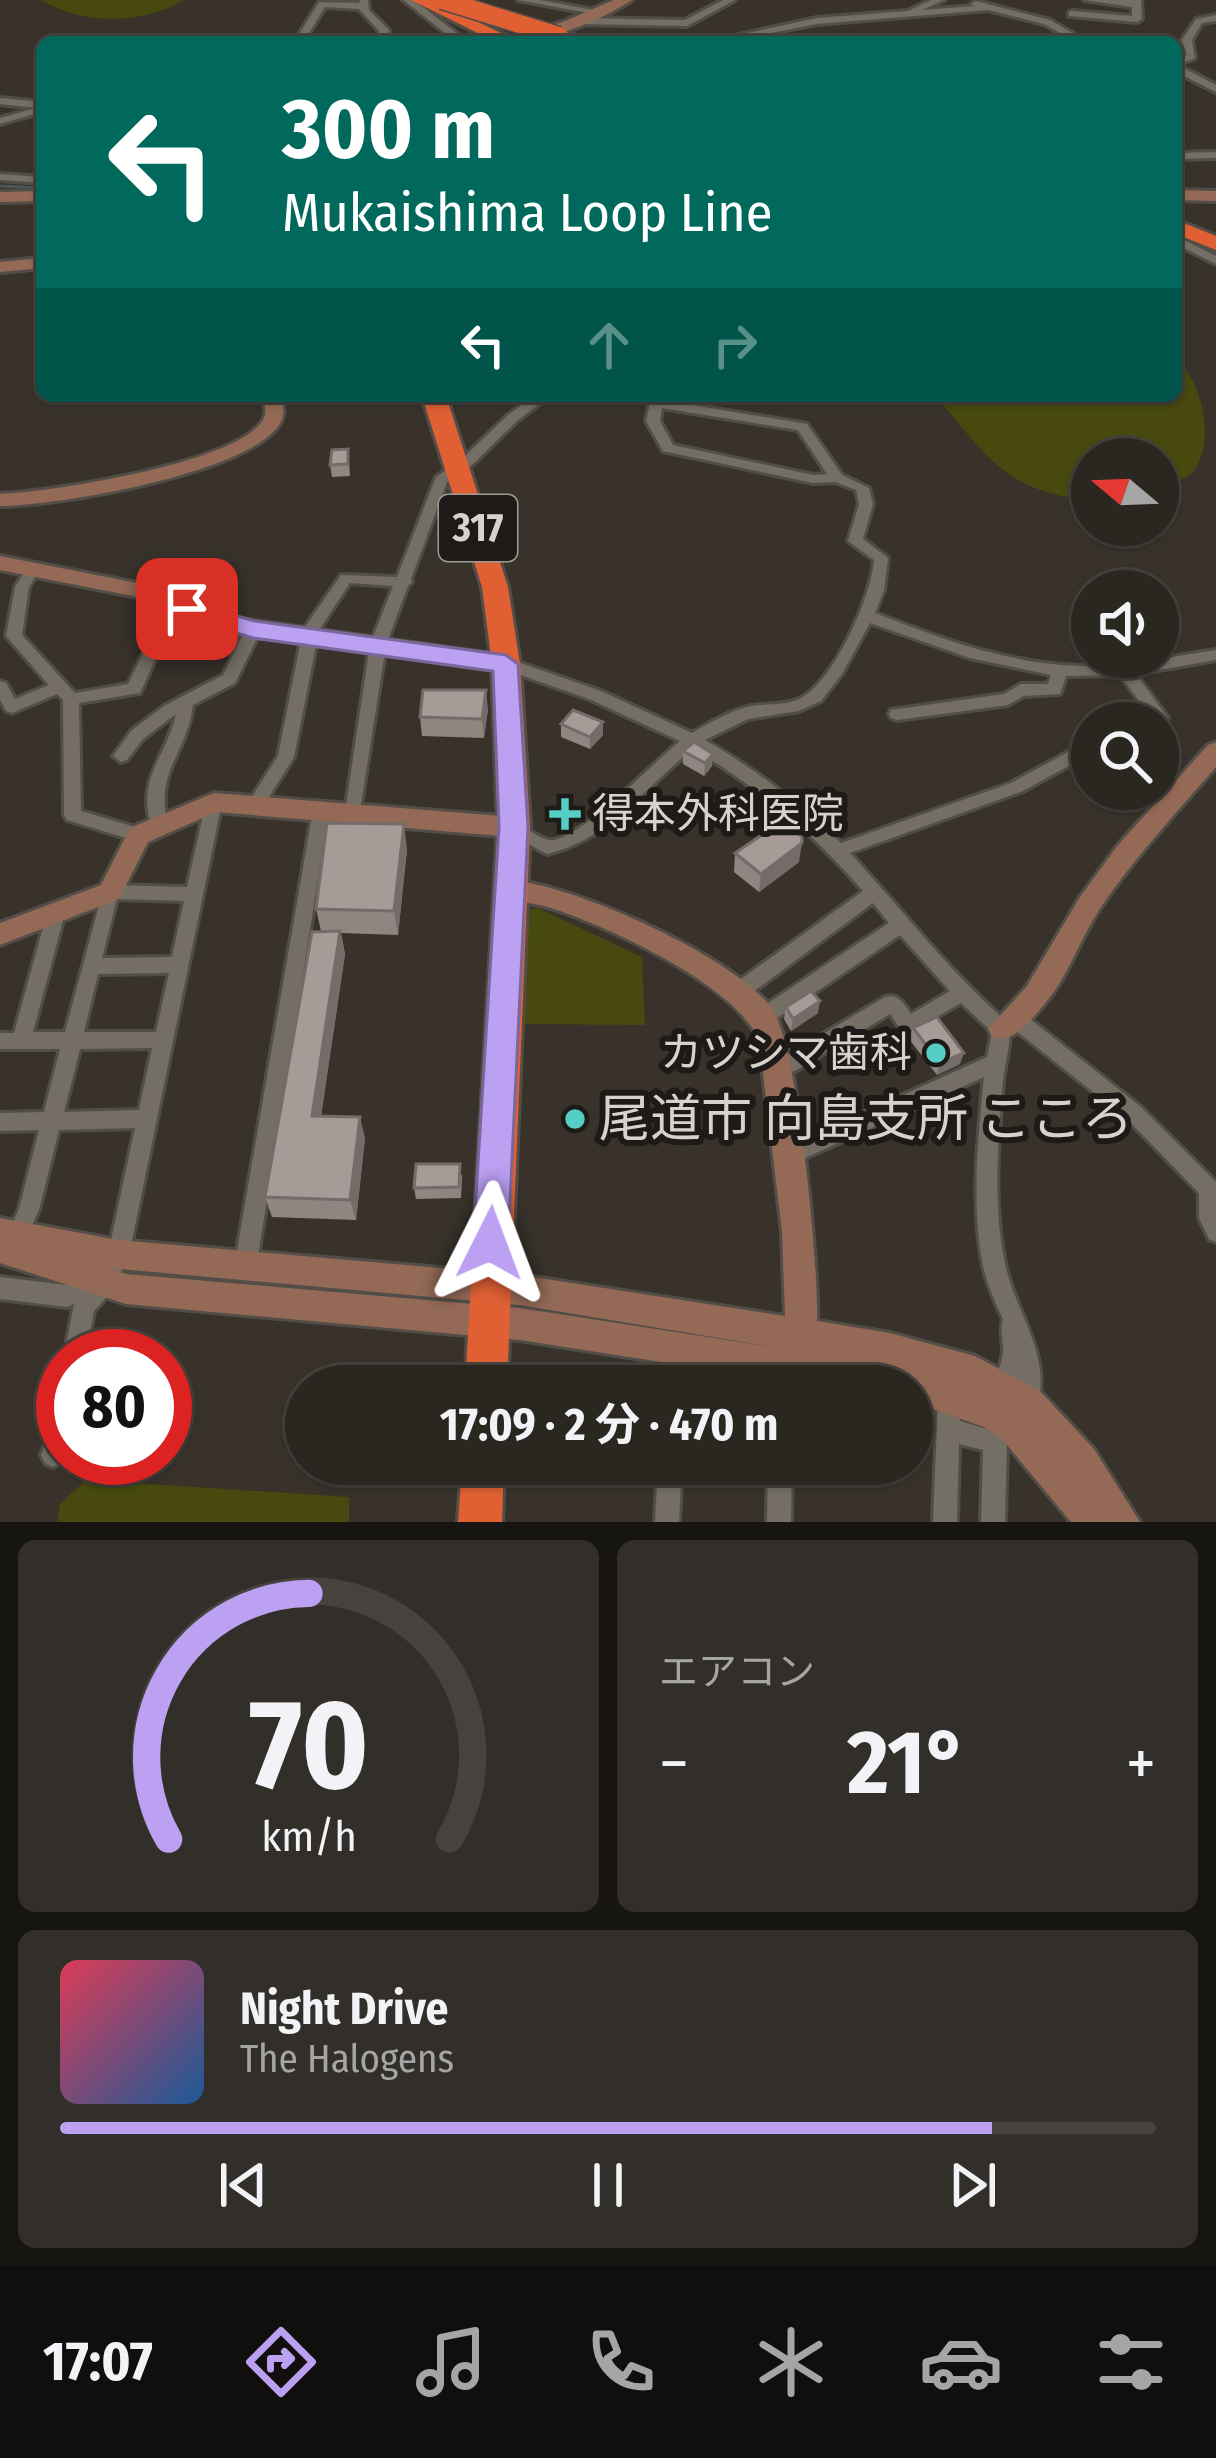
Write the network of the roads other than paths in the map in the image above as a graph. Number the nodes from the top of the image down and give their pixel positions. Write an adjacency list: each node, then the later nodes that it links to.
1 (408, 0): 24 (street)
2 (419, 0): 25 (highway)
3 (442, 0): 27 (highway, bridge)
4 (523, 0): 16 (street)
5 (625, 0): 16 (street)
6 (730, 0): 21 (street)
7 (939, 0): 15 (street)
8 (970, 0): 14 (street)
9 (1074, 0): 17 (street)
10 (1089, 0): 13 (street)
11 (318, 2): 12 (street); 22 (street)
12 (363, 3): 23 (street)
13 (1136, 3): 17 (street)
14 (985, 8): 15 (street); 20 (street)
15 (912, 11): 29 (street)
16 (598, 12): 19 (street)
17 (1072, 14): 20 (street)
18 (1216, 18): 31 (street)
19 (578, 21): 21 (street); 26 (street)
20 (1047, 22): 30 (street)
21 (682, 24): 28 (street)
22 (302, 36)
23 (383, 36)
24 (453, 36)
25 (495, 36)
26 (528, 36)
27 (559, 36)
28 (683, 36)
29 (750, 36)
30 (1072, 36)
31 (1182, 62)
32 (1182, 69): 33 (street)
33 (1216, 89)
34 (0, 101): 35 (street)
35 (36, 106)
36 (36, 109): 37 (street)
37 (0, 121)
38 (1216, 154): 39 (street)
39 (1182, 156)
40 (0, 177): 41 (street)
41 (36, 180)
42 (1182, 195): 44 (street)
43 (36, 196): 45 (street)
44 (1216, 196)
45 (0, 197)
46 (1182, 229): 48 (highway)
47 (1182, 242): 49 (street)
48 (1216, 244)
49 (1216, 261)
50 (36, 264): 51 (street)
51 (0, 267)
52 (274, 402): 59 (street)
53 (436, 402): 57 (highway, 317)
54 (534, 402): 57 (street)
55 (655, 402): 58 (street)
56 (671, 402): 58 (street)
57 (460, 473): 62 (street); 72 (highway, 317)
58 (836, 478): 65 (street)
59 (0, 500)
60 (0, 563): 61 (street)
61 (33, 569): 63 (street); 66 (street)
62 (405, 582): 68 (street); 69 (street)
63 (20, 604): 64 (street); 76 (street)
64 (0, 606)
65 (870, 616): 73 (street); 79 (street)
66 (208, 618): 67 (street); 76 (street)
67 (253, 630): 68 (street); 77 (street)
68 (309, 639): 69 (street); 84 (street)
69 (378, 645): 72 (street); 86 (street)
70 (1216, 655): 71 (street)
71 (1179, 660)
72 (506, 664): 79 (street); 87 (highway, 317)
73 (1060, 669): 74 (street); 78 (street)
74 (1071, 669)
75 (0, 687): 76 (street)
76 (64, 693): 88 (street)
77 (185, 705): 81 (street); 88 (street)
78 (897, 714)
79 (691, 742): 87 (street); 89 (street)
80 (1216, 751): 102 (street)
81 (121, 756)
82 (1071, 757): 89 (street)
83 (214, 802): 84 (street); 88 (street); 93 (street)
84 (256, 803): 85 (street)
85 (321, 809): 86 (street); 115 (street)
86 (353, 812): 87 (street)
87 (514, 827): 90 (highway, 317)
88 (149, 830): 91 (street)
89 (837, 851): 92 (street)
90 (511, 890): 100 (street); 118 (highway, 317)
91 (110, 892): 93 (street); 94 (street); 98 (street)
92 (874, 892): 95 (street); 100 (street)
93 (194, 894): 97 (street)
94 (56, 913): 96 (street); 104 (street)
95 (903, 923): 99 (street); 101 (street)
96 (0, 934)
97 (179, 965): 98 (street); 103 (street)
98 (90, 966): 105 (street)
99 (964, 992): 102 (street); 107 (street)
100 (737, 993): 101 (street)
101 (763, 1017): 107 (street)
102 (1008, 1023): 106 (street); 112 (street)
103 (164, 1040): 105 (street); 108 (street)
104 (10, 1041): 105 (street)
105 (70, 1041): 110 (street)
106 (996, 1062): 111 (street); 124 (street)
107 (775, 1067): 111 (street)
108 (147, 1119): 110 (street); 116 (street)
109 (0, 1122): 110 (street)
110 (52, 1122): 114 (street)
111 (783, 1149): 121 (street)
112 (1212, 1187): 113 (street)
113 (1216, 1232)
114 (6, 1243): 116 (street)
115 (246, 1262): 116 (street); 118 (street)
116 (112, 1269): 117 (street); 118 (street); 119 (street)
117 (0, 1288)
118 (489, 1304): 120 (street); 121 (street); 122 (highway, 317)
119 (80, 1329)
120 (678, 1347): 121 (street); 123 (street)
121 (791, 1363): 124 (street); 125 (street)
122 (487, 1365)
123 (677, 1365)
124 (1010, 1408): 125 (street); 134 (street); 135 (street)
125 (948, 1414): 132 (street); 133 (street)
126 (482, 1485): 129 (highway)
127 (669, 1485): 130 (street)
128 (779, 1485): 131 (street)
129 (481, 1522)
130 (667, 1522)
131 (778, 1522)
132 (945, 1522)
133 (993, 1522)
134 (1091, 1522)
135 (1124, 1522)

